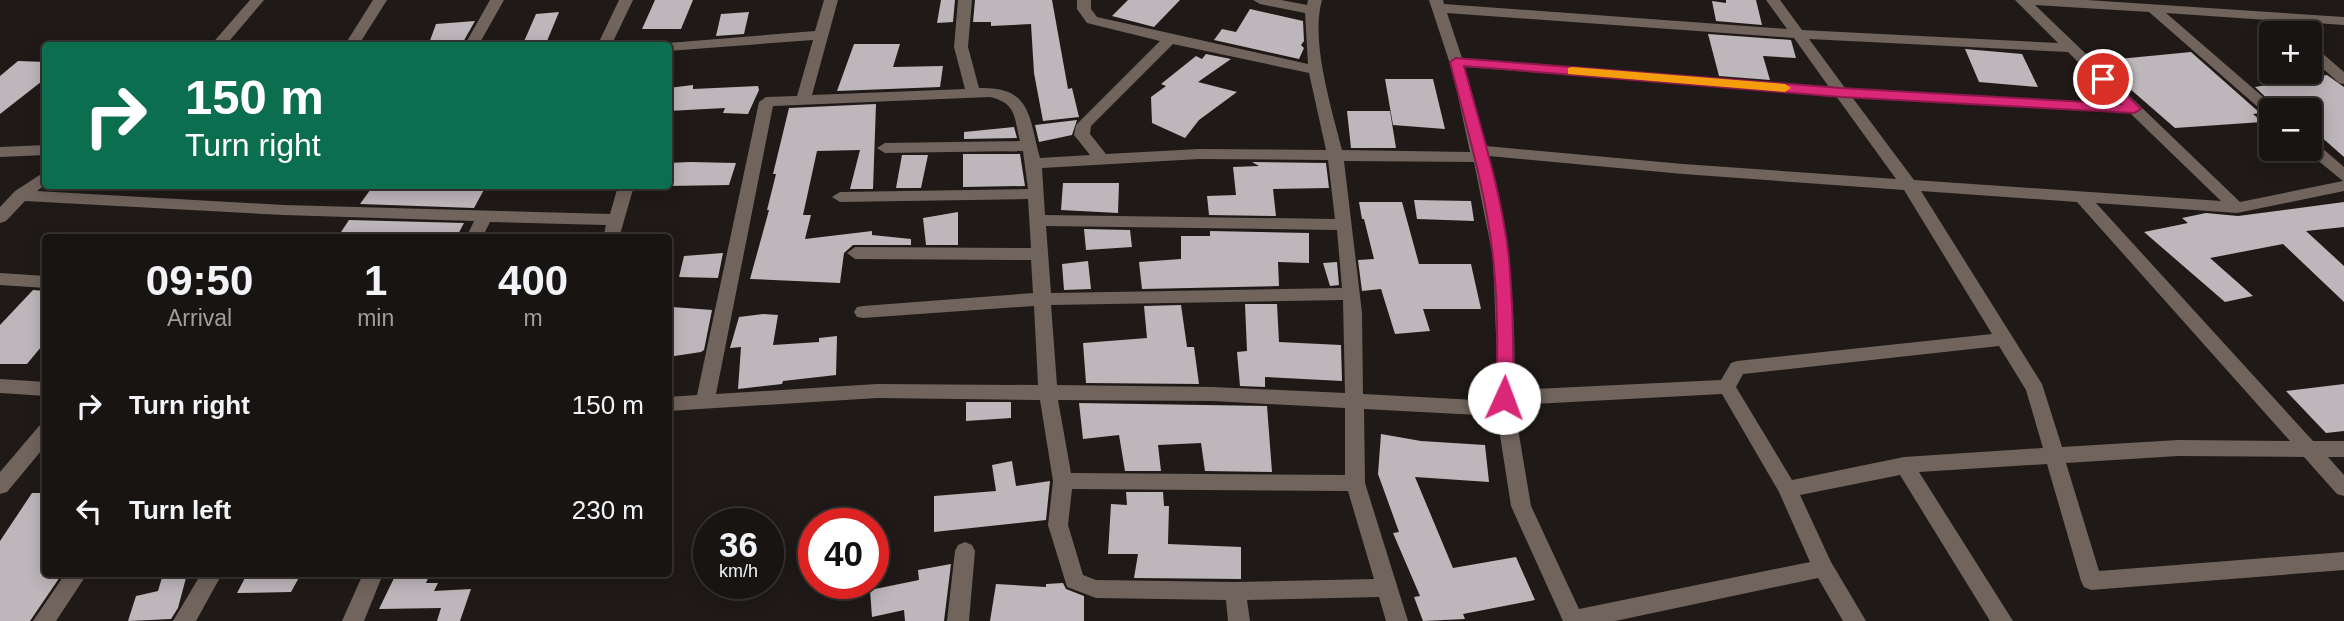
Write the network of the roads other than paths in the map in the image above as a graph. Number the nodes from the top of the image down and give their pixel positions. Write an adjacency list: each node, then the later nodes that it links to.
1 (257, 0): 20 (street)
2 (380, 0): 21 (street)
3 (497, 0): 22 (street)
4 (626, 0): 23 (street)
5 (831, 0): 18 (street)
6 (965, 0): 31 (street)
7 (1084, 0): 19 (street)
8 (1260, 0): 12 (street)
9 (1773, 0): 17 (street)
10 (2023, 0): 13 (street); 25 (street)
11 (1437, 4): 17 (street); 27 (street)
12 (1314, 5): 28 (street)
13 (2153, 9): 14 (street); 33 (street)
14 (2272, 17): 15 (street); 16 (street)
15 (2277, 21)
16 (2344, 21)
17 (1798, 34): 25 (street); 30 (street)
18 (820, 35): 24 (street); 32 (street)
19 (1170, 39): 28 (street); 42 (street)
20 (220, 42)
21 (354, 42)
22 (473, 42)
23 (606, 42)
24 (672, 47)
25 (2072, 48): 34 (street)
26 (2322, 61): 29 (street)
27 (1456, 62): 30 (street); 39 (street)
28 (1315, 70): 40 (street)
29 (2344, 80)
30 (1841, 92): 34 (street); 45 (street)
31 (973, 93): 32 (street); 38 (street)
32 (803, 101): 73 (street)
33 (2259, 101)
34 (2134, 109): 52 (street)
35 (885, 148): 38 (street)
36 (42, 150): 37 (street)
37 (0, 152)
38 (1032, 154): 42 (street); 48 (street)
39 (1479, 154): 40 (street); 45 (street); 74 (street)
40 (1335, 155): 42 (street); 57 (street)
41 (2322, 157): 43 (street)
42 (1102, 159)
43 (2344, 176)
44 (42, 179): 49 (street)
45 (1909, 185): 51 (street); 67 (street)
46 (2344, 186): 52 (street)
47 (625, 189): 55 (street)
48 (1037, 194): 50 (street); 56 (street)
49 (21, 195): 53 (street); 54 (street)
50 (840, 197)
51 (2082, 198): 52 (street); 77 (street)
52 (2237, 208)
53 (486, 215): 55 (street); 58 (street)
54 (0, 217)
55 (616, 220): 59 (street)
56 (1038, 220): 57 (street); 61 (street)
57 (1345, 225): 64 (street)
58 (476, 234)
59 (612, 234)
60 (855, 253): 61 (street)
61 (1040, 254): 65 (street)
62 (0, 279): 63 (street)
63 (42, 282)
64 (1351, 294): 65 (street); 72 (street)
65 (1042, 299): 66 (street); 71 (street)
66 (863, 312)
67 (2005, 339): 69 (street); 79 (street)
68 (0, 386): 70 (street)
69 (1727, 387): 74 (street); 85 (street)
70 (42, 389)
71 (1048, 393): 72 (street); 73 (street); 81 (street)
72 (1353, 401): 74 (street); 82 (street)
73 (705, 402): 75 (street)
74 (1505, 403): 100 (street)
75 (672, 404)
76 (42, 436): 83 (street)
77 (2305, 448): 78 (street); 79 (street); 84 (street)
78 (2344, 449)
79 (2053, 454): 80 (street); 87 (street)
80 (1904, 465): 85 (street); 102 (street)
81 (1063, 481): 82 (street); 93 (street)
82 (1355, 484): 92 (street)
83 (0, 486)
84 (2344, 488)
85 (1787, 489): 88 (street)
86 (965, 551): 97 (street)
87 (2344, 561)
88 (1823, 568): 100 (street); 101 (street)
89 (75, 577): 94 (street)
90 (210, 577): 95 (street)
91 (372, 577): 96 (street)
92 (1387, 588): 93 (street); 99 (street)
93 (1235, 591): 98 (street)
94 (44, 621)
95 (184, 621)
96 (354, 621)
97 (958, 621)
98 (1239, 621)
99 (1397, 621)
100 (1574, 621)
101 (1855, 621)
102 (2003, 621)

